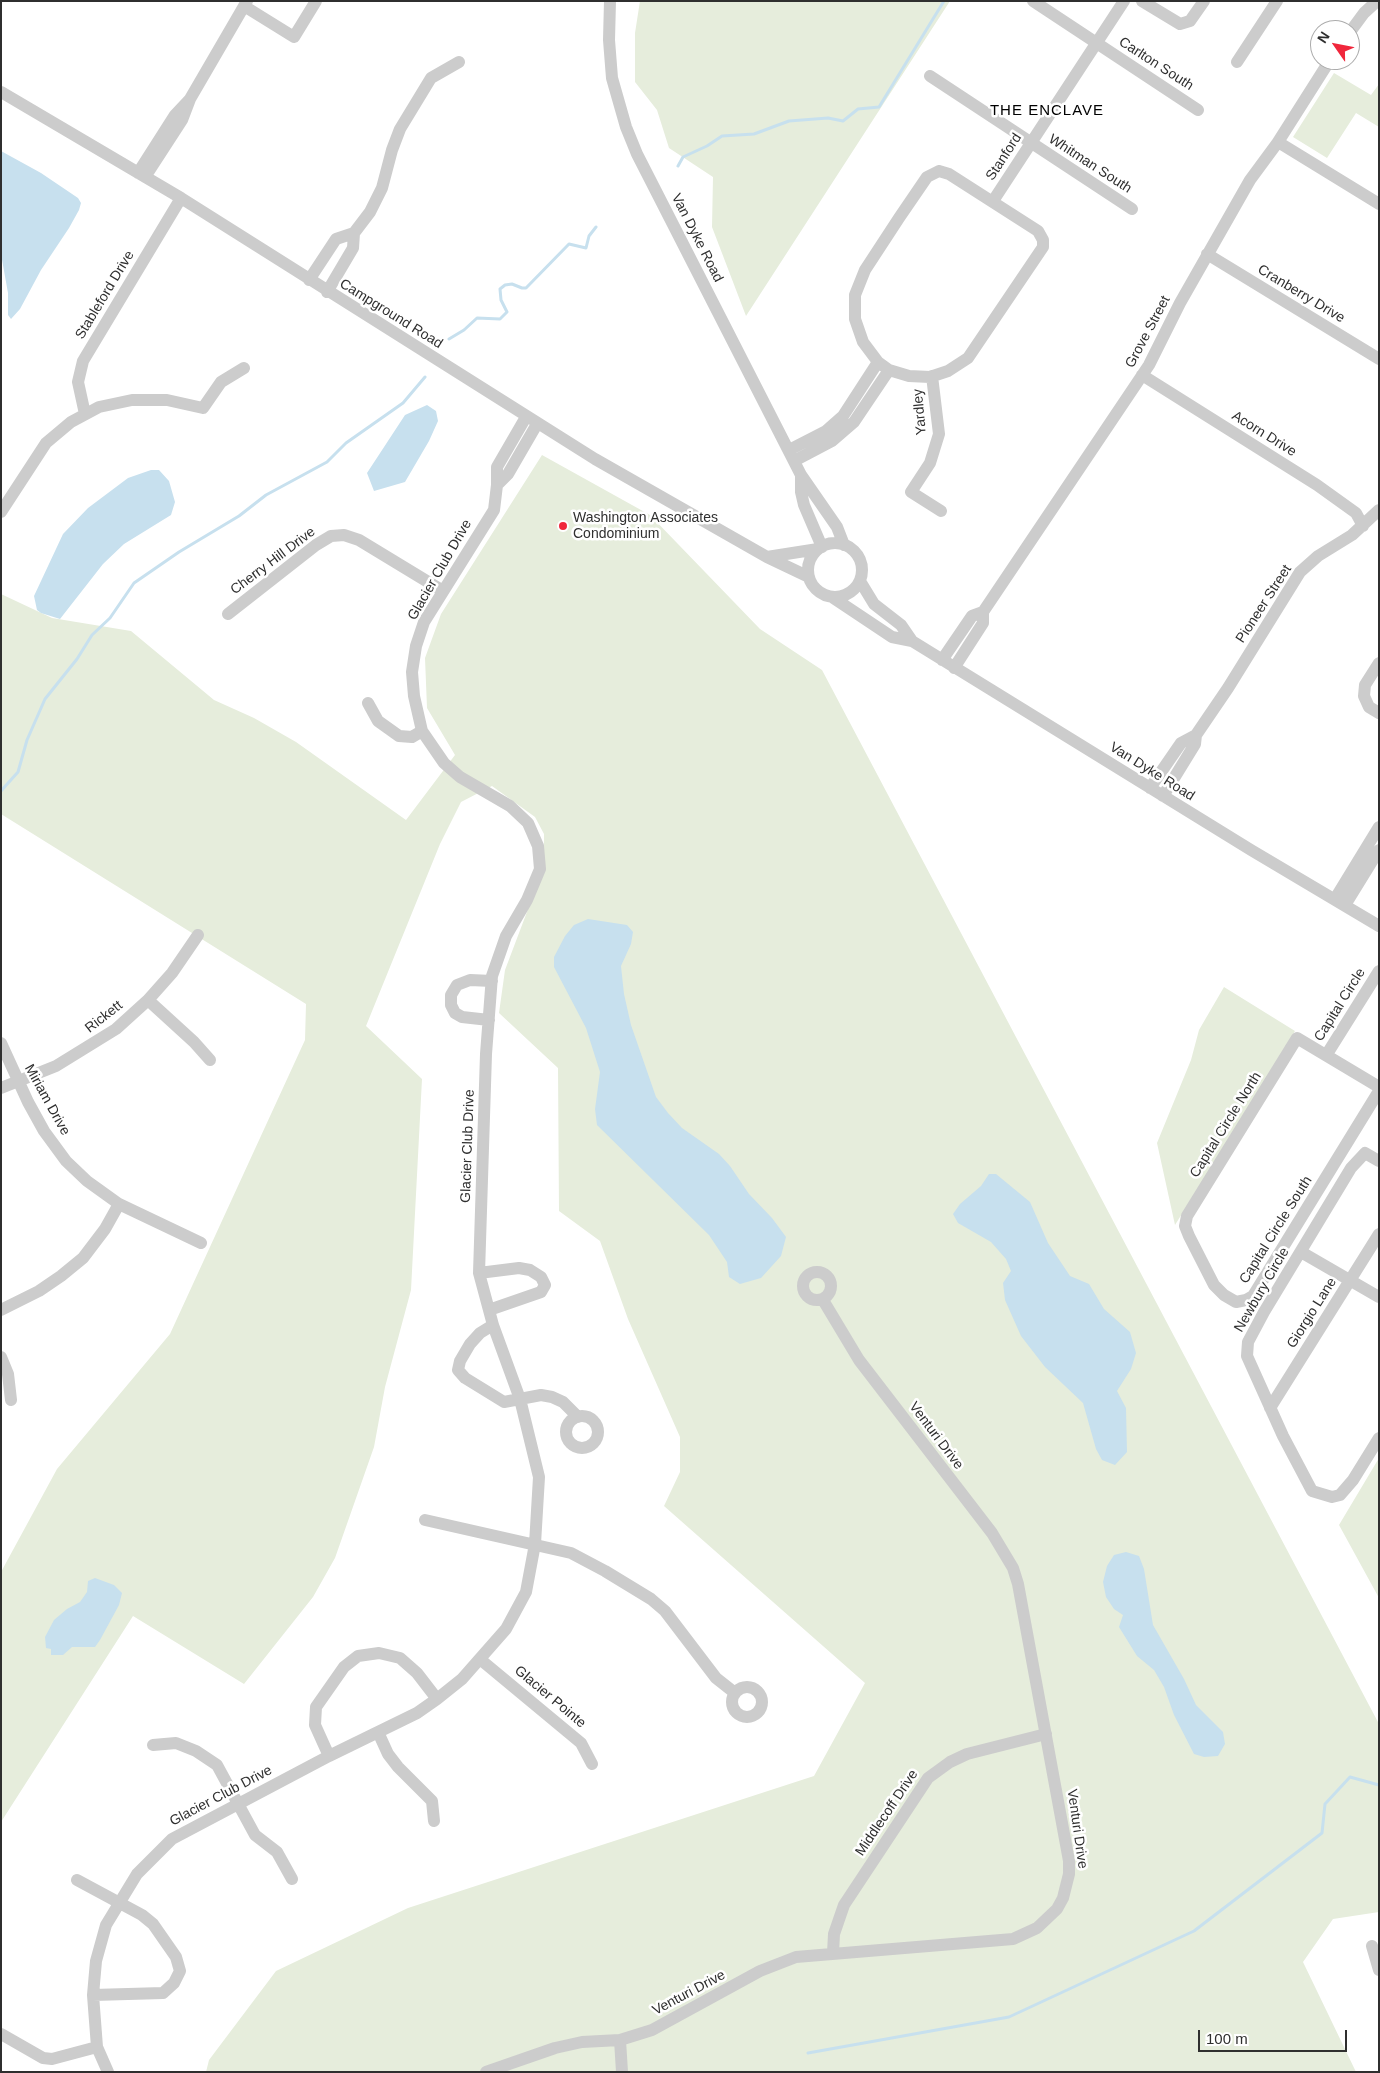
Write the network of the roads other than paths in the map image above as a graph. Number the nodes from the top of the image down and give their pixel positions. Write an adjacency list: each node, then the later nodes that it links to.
1 (316, 1): 9 (street)
2 (610, 1): 37 (street, Van Dyke Road)
3 (1034, 1): 11 (street, Carlton South)
4 (1124, 1): 11 (street, Stanford)
5 (1142, 1): 6 (street)
6 (1204, 1)
7 (1277, 1): 13 (street)
8 (1376, 1): 10 (street)
9 (245, 4): 20 (street)
10 (1359, 20)
11 (1097, 43): 17 (street, Carlton South); 19 (street, Stanford)
12 (459, 62): 25 (street)
13 (1237, 62)
14 (1324, 70): 18 (street, Grove Street)
15 (930, 76): 19 (street, Whitman South)
16 (1, 92): 20 (street, Campground Road)
17 (1198, 110)
18 (1278, 142): 23 (street); 26 (street, Grove Street)
19 (1031, 143): 22 (street, Stanford); 24 (street, Whitman South)
20 (141, 175): 21 (street, Campground Road)
21 (181, 198): 27 (street, Campground Road); 35 (street, Stableford Drive)
22 (993, 201): 30 (street, Stanford); 34 (street)
23 (1379, 204)
24 (1132, 209)
25 (354, 233): 27 (street); 28 (street)
26 (1207, 254): 29 (street, Cranberry Drive); 33 (street, Grove Street)
27 (309, 280): 28 (street, Campground Road)
28 (327, 292): 36 (street, Campground Road)
29 (1379, 359)
30 (878, 362): 32 (street, Stanford); 37 (street)
31 (244, 368): 35 (street)
32 (890, 370): 34 (street, Stanford); 37 (street)
33 (1142, 375): 42 (street, Acorn Drive); 50 (street, Grove Street)
34 (932, 376): 40 (street, Yardley)
35 (85, 414): 41 (street)
36 (532, 420): 45 (street, Campground Road); 48 (street, Glacier Club Drive)
37 (791, 456): 38 (street, Van Dyke Road)
38 (801, 475): 43 (street, Van Dyke Road); 44 (street, Van Dyke Road)
39 (1379, 510): 42 (street, Pioneer Street)
40 (941, 511)
41 (1, 512)
42 (1363, 526): 59 (street, Pioneer Street)
43 (844, 545): 44 (street); 47 (street)
44 (820, 548): 45 (street); 46 (street)
45 (767, 557): 46 (street, Campground Road)
46 (809, 577): 49 (street)
47 (860, 581): 49 (street); 52 (street, Van Dyke Road)
48 (443, 591): 51 (street, Cherry Hill Drive); 58 (street, Glacier Club Drive)
49 (832, 597): 52 (street, Van Dyke Road)
50 (983, 612): 53 (street, Grove Street); 55 (street, Grove Street)
51 (228, 614)
52 (912, 641): 53 (street, Van Dyke Road)
53 (942, 660): 55 (street, Van Dyke Road)
54 (1379, 663): 57 (street)
55 (954, 668): 60 (street, Van Dyke Road)
56 (368, 703): 58 (street)
57 (1379, 713)
58 (422, 731): 68 (street, Glacier Club Drive)
59 (1196, 735): 60 (street, Pioneer Street); 61 (street, Pioneer Street)
60 (1150, 788): 61 (street, Van Dyke Road)
61 (1163, 796): 64 (street, Van Dyke Road)
62 (1379, 827): 64 (street)
63 (1379, 850): 64 (street)
64 (1340, 902): 65 (street, Van Dyke Road)
65 (1379, 926)
66 (198, 935): 69 (street, Rickett)
67 (1379, 971): 72 (street, Capital Circle)
68 (492, 981): 70 (street, Glacier Club Drive); 70 (street)
69 (148, 1000): 73 (street); 74 (street, Rickett)
70 (489, 1020): 86 (street, Glacier Club Drive)
71 (1, 1043): 74 (street, Miriam Drive)
72 (1327, 1054): 75 (street); 85 (street, Capital Circle North)
73 (210, 1060)
74 (18, 1081): 76 (street, Rickett); 81 (street, Miriam Drive)
75 (1379, 1087)
76 (1, 1088)
77 (1379, 1092): 78 (street, Capital Circle South)
78 (1348, 1141): 79 (street); 85 (street, Capital Circle South)
79 (1365, 1153): 80 (street); 84 (street, Newbury Circle)
80 (1379, 1161)
81 (119, 1204): 83 (street, Miriam Drive); 90 (street)
82 (1379, 1234): 87 (street, Giorgio Lane)
83 (201, 1243)
84 (1301, 1252): 87 (street); 96 (street, Newbury Circle)
85 (1201, 1260)
86 (479, 1273): 91 (street, Glacier Club Drive); 91 (street)
87 (1349, 1281): 88 (street); 96 (street, Giorgio Lane)
88 (1379, 1298)
89 (823, 1300): 105 (street, Venturi Drive)
90 (1, 1310)
91 (489, 1310): 92 (street, Glacier Club Drive)
92 (492, 1325): 94 (street, Glacier Club Drive); 94 (street)
93 (1, 1357): 95 (street)
94 (520, 1399): 97 (street); 100 (street, Glacier Club Drive)
95 (11, 1400)
96 (1270, 1408): 98 (street, Newbury Circle)
97 (578, 1417)
98 (1379, 1438)
99 (425, 1520): 100 (street)
100 (535, 1544): 101 (street, Glacier Club Drive); 102 (street)
101 (481, 1660): 103 (street, Glacier Club Drive); 108 (street, Glacier Pointe)
102 (735, 1694)
103 (438, 1699): 104 (street, Glacier Club Drive); 107 (street)
104 (378, 1732): 107 (street, Glacier Club Drive); 110 (street)
105 (1046, 1734): 115 (street, Middlecoff Drive); 115 (street, Venturi Drive)
106 (153, 1745): 109 (street)
107 (329, 1756): 109 (street, Glacier Club Drive)
108 (592, 1764)
109 (238, 1804): 111 (street); 113 (street, Glacier Club Drive)
110 (434, 1821)
111 (292, 1879)
112 (78, 1880): 113 (street)
113 (118, 1903): 117 (street, Glacier Club Drive); 117 (street)
114 (1372, 1946): 116 (street)
115 (833, 1953): 119 (street, Venturi Drive)
116 (1379, 1970)
117 (93, 1995): 120 (street, Glacier Club Drive)
118 (1, 2034): 120 (street)
119 (620, 2040): 122 (street, Venturi Drive); 123 (street)
120 (97, 2047): 121 (street, Glacier Club Drive)
121 (108, 2072)
122 (486, 2072)
123 (622, 2072)

